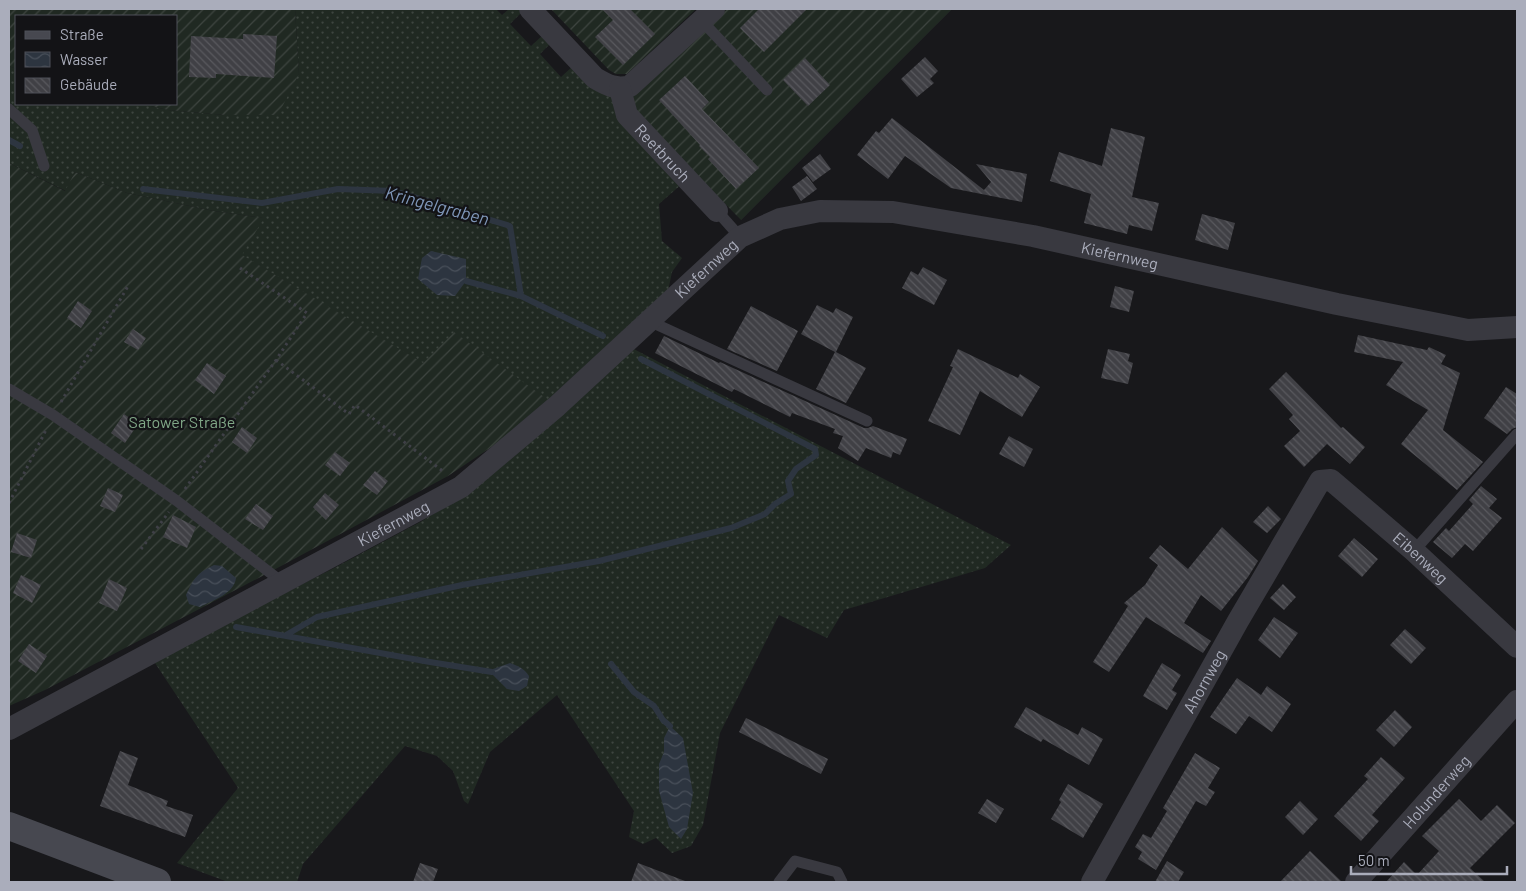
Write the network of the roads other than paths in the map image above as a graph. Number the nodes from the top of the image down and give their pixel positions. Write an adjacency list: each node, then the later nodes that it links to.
1 (530, 9): 3 (street)
2 (707, 15): 3 (street); 4 (lane)
3 (620, 89): 7 (street, Reetbruch)
4 (767, 90)
5 (9, 109): 6 (lane)
6 (44, 166)
7 (717, 211): 8 (lane)
8 (740, 237): 9 (street, Kiefernweg); 10 (street, Kiefernweg)
9 (649, 321): 12 (lane); 16 (street, Kiefernweg)
10 (1517, 328)
11 (9, 389): 16 (lane)
12 (867, 421)
13 (1517, 434): 15 (lane)
14 (1320, 481): 15 (street, Eibenweg); 24 (street, Ahornweg)
15 (1414, 551): 17 (street, Eibenweg)
16 (282, 582): 19 (street, Kiefernweg)
17 (1517, 647)
18 (1517, 701): 25 (street, Holunderweg)
19 (9, 729)
20 (9, 826): 21 (main road)
21 (157, 882)
22 (779, 882): 23 (lane)
23 (842, 882)
24 (1092, 882)
25 (1356, 882)

